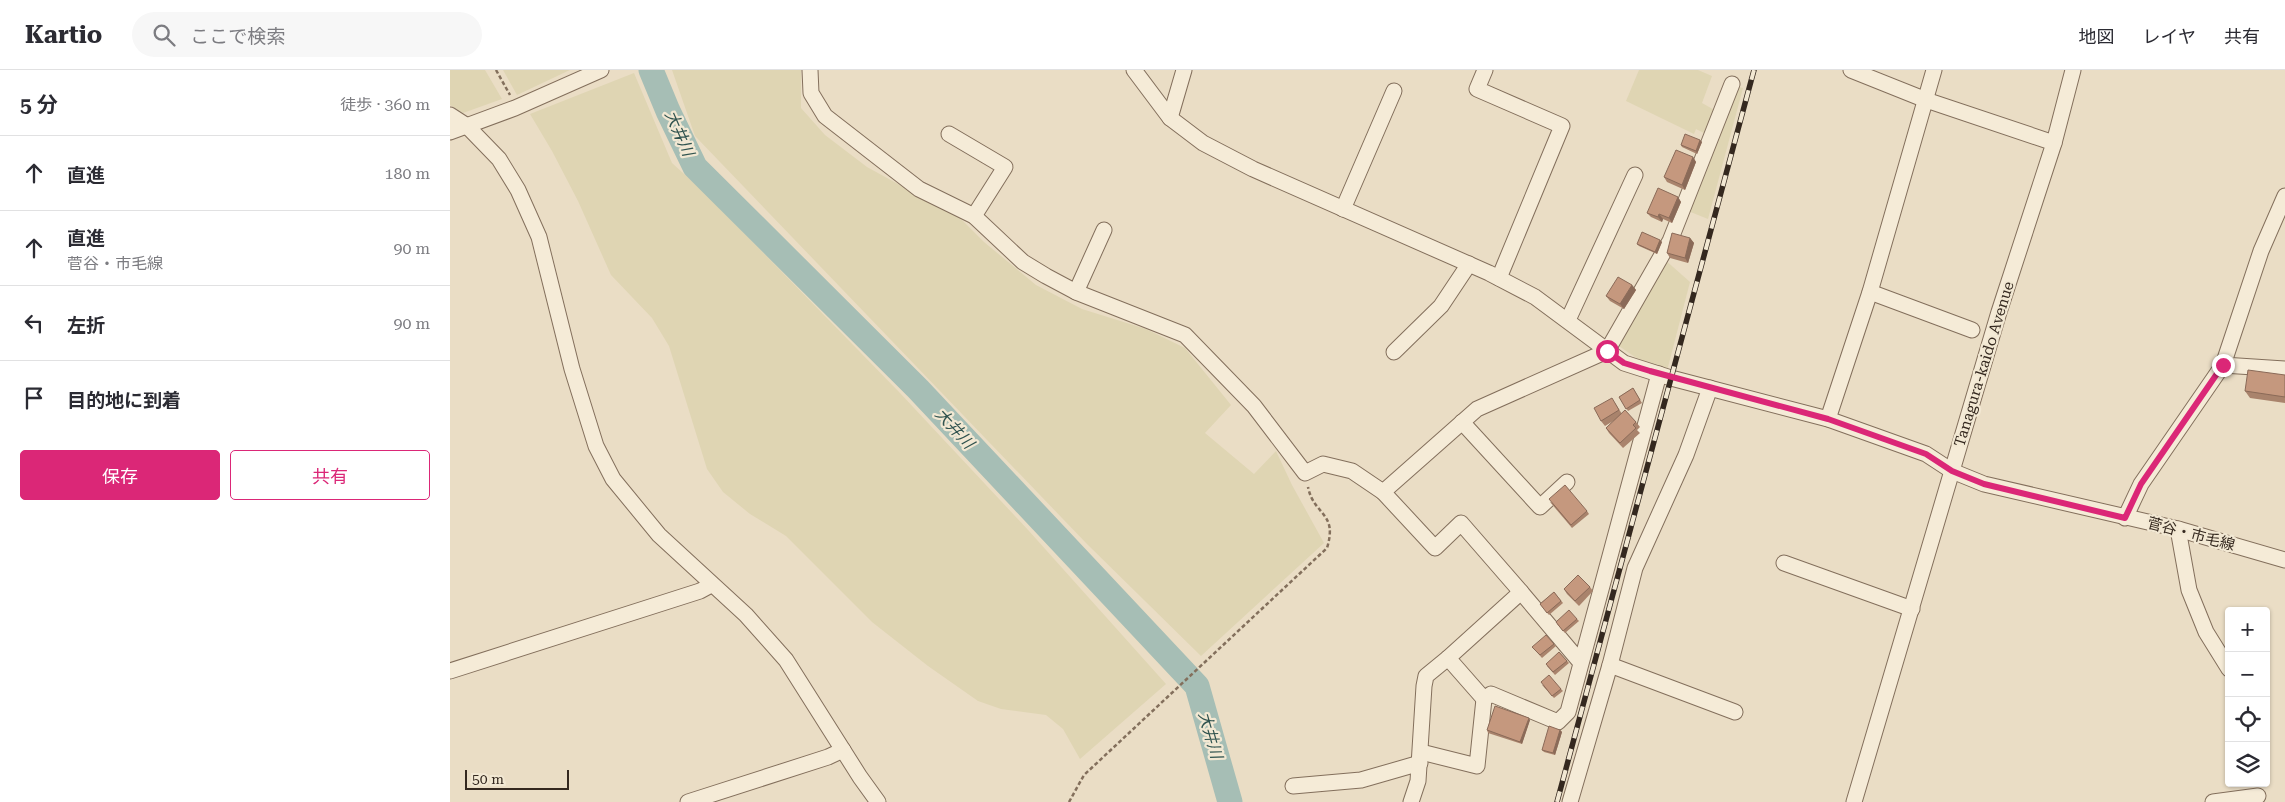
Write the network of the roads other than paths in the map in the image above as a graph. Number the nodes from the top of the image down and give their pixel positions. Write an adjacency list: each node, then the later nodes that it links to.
1 (601, 70): 14 (street)
2 (810, 70): 21 (street)
3 (1134, 70): 13 (street, 菅谷・市毛線)
4 (1184, 70): 13 (street)
5 (1485, 70): 24 (street)
6 (1851, 70): 11 (street)
7 (1934, 70): 11 (street)
8 (2072, 70): 17 (street, Tanagura-kaido Avenue)
9 (1732, 84): 29 (street)
10 (1394, 91): 20 (street)
11 (1926, 100): 17 (street); 26 (street)
12 (450, 115): 14 (street)
13 (1170, 118): 20 (street, 菅谷・市毛線)
14 (467, 126): 15 (street); 44 (street)
15 (450, 132)
16 (949, 134): 21 (street)
17 (2054, 143): 37 (street, Tanagura-kaido Avenue)
18 (1635, 175): 27 (street)
19 (2285, 196): 31 (street)
20 (1343, 209): 23 (street, 菅谷・市毛線)
21 (974, 216): 25 (street)
22 (1104, 230): 25 (street)
23 (1469, 264): 24 (street, 菅谷・市毛線); 30 (street)
24 (1499, 278): 27 (street, 菅谷・市毛線)
25 (1076, 292): 39 (street)
26 (1870, 292): 28 (street); 35 (street)
27 (1568, 320): 29 (street, 菅谷・市毛線)
28 (1972, 330)
29 (1607, 351): 33 (street, 菅谷・市毛線); 36 (street)
30 (1394, 352)
31 (2223, 365): 32 (street); 40 (street)
32 (2285, 369)
33 (1659, 374): 34 (street, 菅谷・市毛線); 49 (street)
34 (1710, 388): 35 (street, 菅谷・市毛線); 50 (street)
35 (1828, 419): 37 (street, 菅谷・市毛線)
36 (1462, 422): 38 (street); 39 (street)
37 (1952, 471): 40 (street, 菅谷・市毛線); 46 (street, Tanagura-kaido Avenue)
38 (1567, 482)
39 (1383, 492): 45 (street)
40 (2125, 518): 41 (street, 菅谷・市毛線)
41 (2178, 529): 42 (street, 菅谷・市毛線); 48 (street)
42 (2285, 560)
43 (1784, 563): 46 (street)
44 (711, 585): 51 (street); 54 (street)
45 (1521, 592): 47 (street); 49 (street)
46 (1912, 609): 62 (street, Tanagura-kaido Avenue)
47 (1448, 658): 52 (street); 55 (street)
48 (2225, 663)
49 (1581, 664): 52 (street)
50 (1610, 666): 53 (street); 58 (street)
51 (450, 671)
52 (1484, 699): 55 (street)
53 (1735, 712)
54 (842, 750): 59 (street); 60 (street)
55 (1420, 757): 56 (street); 61 (street)
56 (1293, 786)
57 (2258, 794): 63 (street)
58 (1574, 801)
59 (688, 802)
60 (878, 802)
61 (1411, 802)
62 (1855, 802)
63 (2213, 802)

